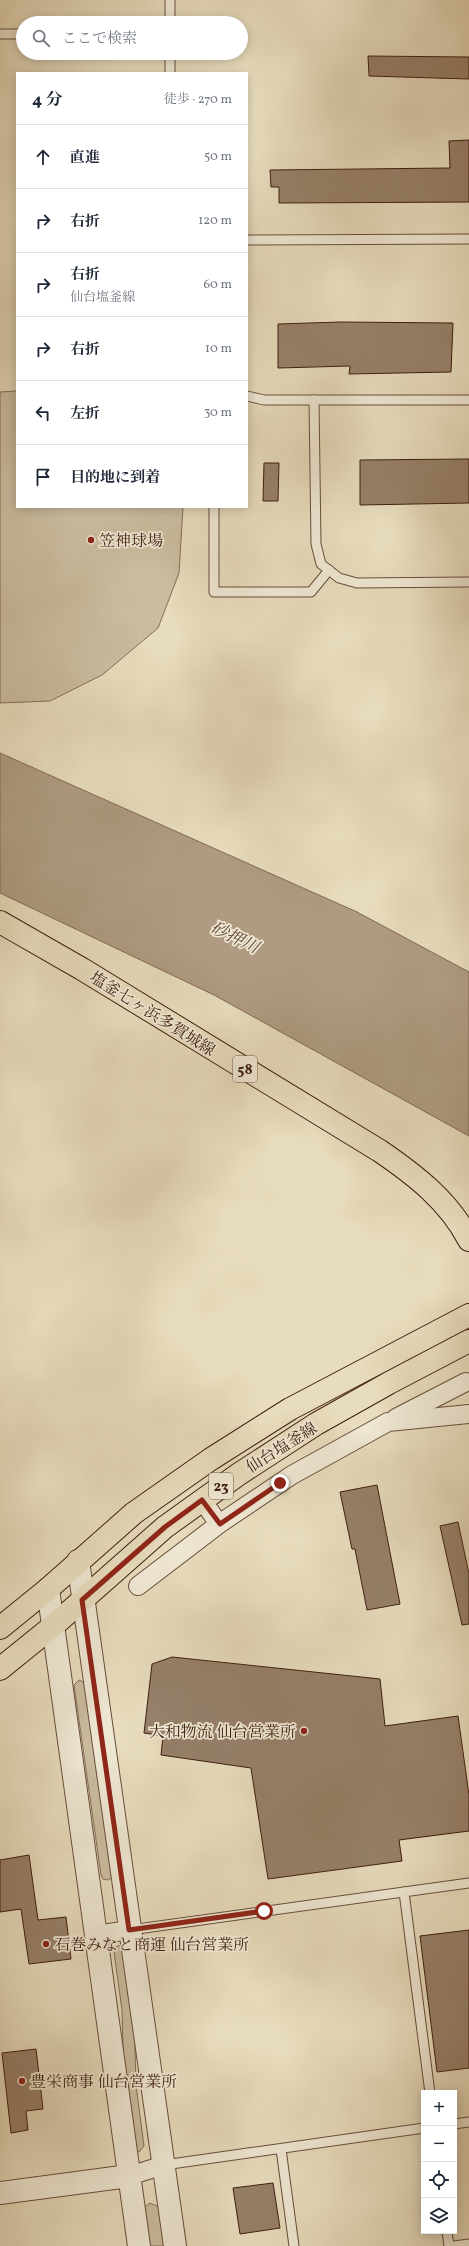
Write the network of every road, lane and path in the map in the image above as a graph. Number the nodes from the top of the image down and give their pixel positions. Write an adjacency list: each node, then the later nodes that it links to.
1 (170, 0): 2 (lane)
2 (170, 16)
3 (0, 34): 4 (lane)
4 (16, 34)
5 (170, 60): 6 (lane)
6 (170, 72)
7 (469, 239): 8 (lane)
8 (248, 240)
9 (248, 396): 10 (lane)
10 (314, 400): 11 (lane); 13 (lane)
11 (469, 400)
12 (214, 508): 13 (lane)
13 (329, 570): 14 (lane)
14 (469, 582)
15 (0, 922): 16 (main road, 塩釜七ヶ浜多賀城線 / 58)
16 (469, 1240)
17 (469, 1315): 24 (main road, 仙台塩釜線 / 23)
18 (469, 1341): 22 (main road, 仙台塩釜線 / 23)
19 (466, 1382): 21 (street)
20 (469, 1414): 21 (street)
21 (388, 1422): 23 (street)
22 (202, 1500): 23 (street); 27 (main road, 仙台塩釜線 / 23)
23 (220, 1524): 25 (street)
24 (78, 1561): 26 (main road, 仙台塩釜線 / 23); 27 (street)
25 (138, 1586)
26 (48, 1589): 28 (street); 29 (main road, 仙台塩釜線 / 23)
27 (82, 1600): 28 (main road, 仙台塩釜線 / 23); 33 (street)
28 (53, 1626): 30 (main road, 仙台塩釜線 / 23); 34 (street)
29 (0, 1628)
30 (0, 1669)
31 (469, 1883): 32 (lane)
32 (404, 1892): 33 (lane); 35 (lane)
33 (129, 1930): 34 (street); 40 (street)
34 (96, 1935): 41 (street)
35 (430, 2090)
36 (469, 2122): 37 (lane)
37 (457, 2124)
38 (421, 2128): 39 (lane)
39 (281, 2149): 40 (lane); 47 (lane)
40 (164, 2165): 41 (street); 46 (street)
41 (129, 2176): 42 (street); 45 (street)
42 (0, 2193)
43 (447, 2234): 48 (lane)
44 (469, 2244): 49 (lane)
45 (139, 2246)
46 (175, 2246)
47 (294, 2246)
48 (449, 2246)
49 (454, 2246)

